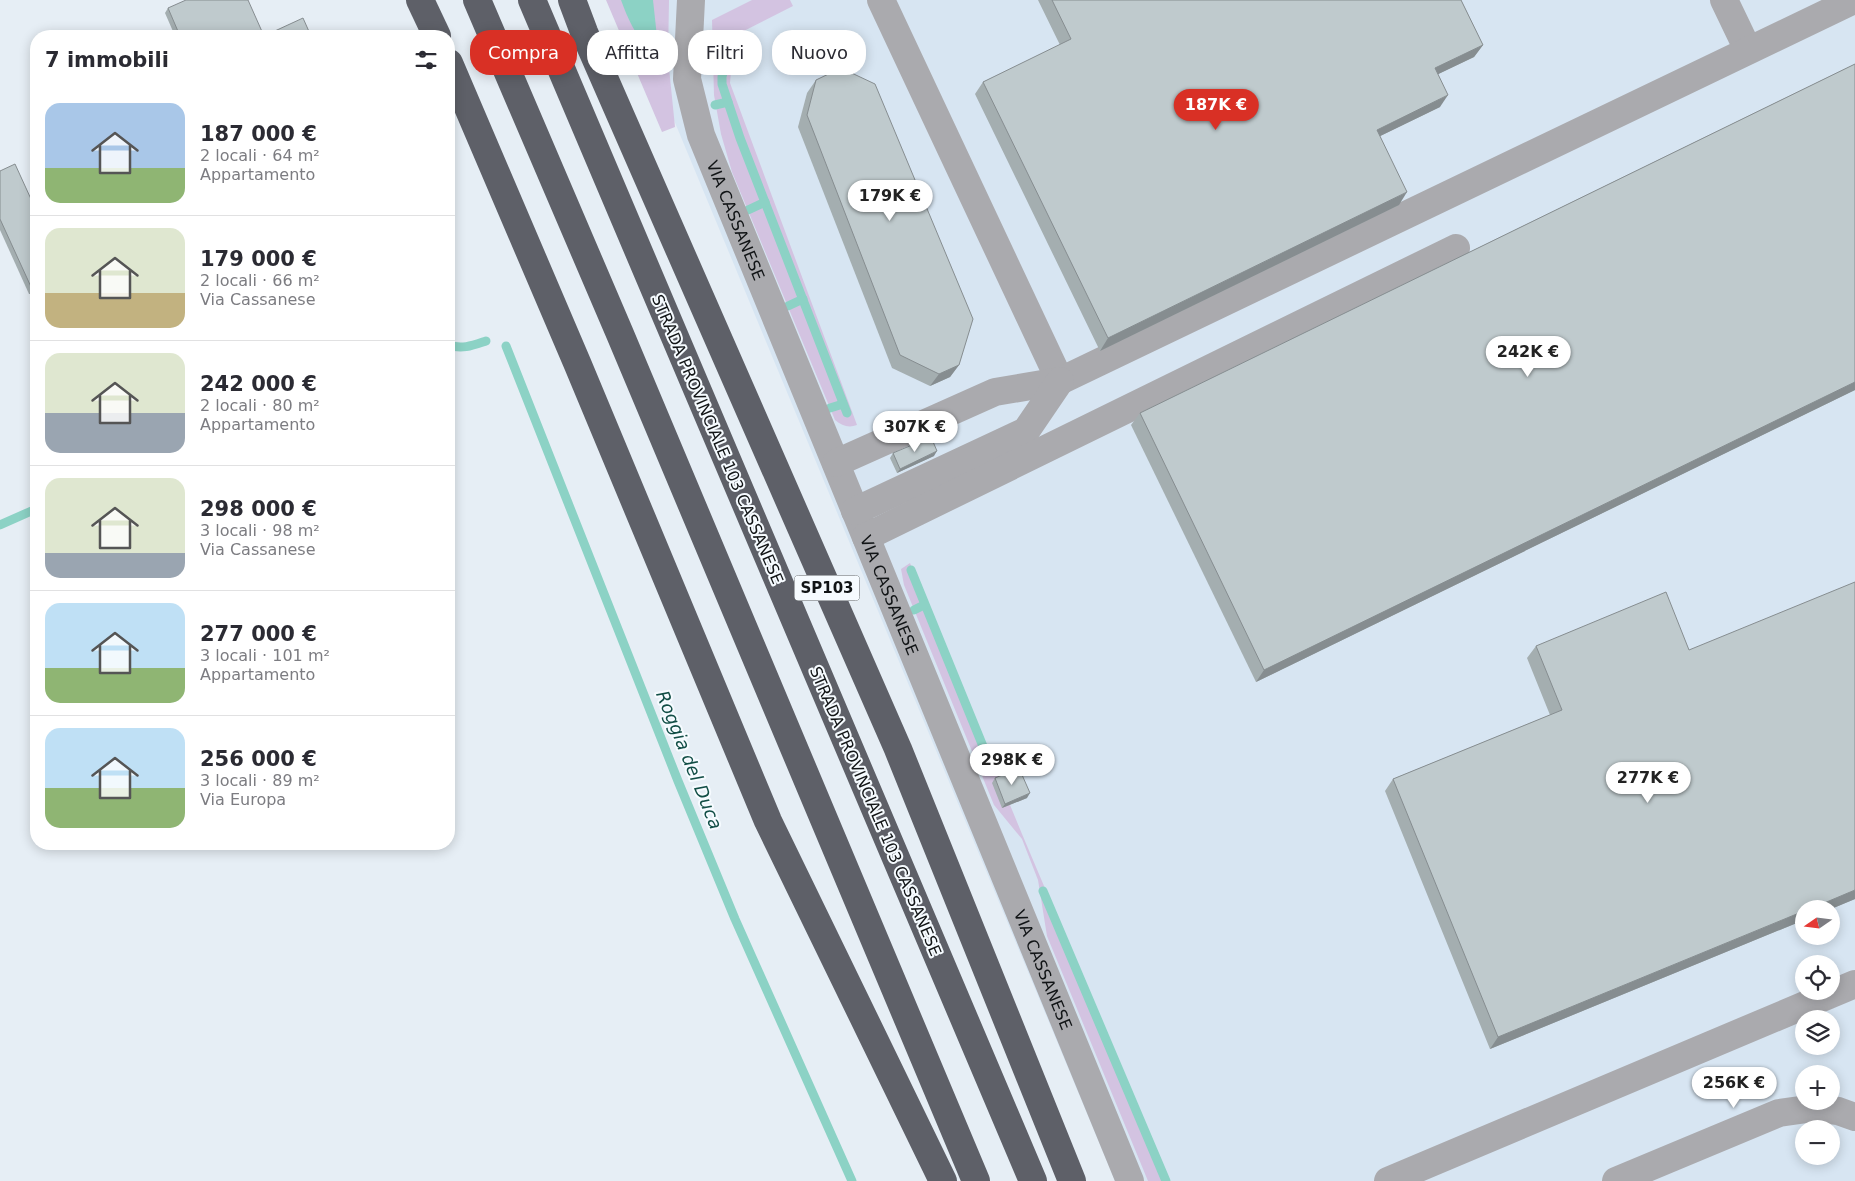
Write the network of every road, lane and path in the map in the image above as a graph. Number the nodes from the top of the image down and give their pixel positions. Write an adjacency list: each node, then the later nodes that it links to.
1 (420, 0): 9 (highway)
2 (477, 0): 20 (highway)
3 (572, 0): 22 (highway, SP103)
4 (691, 0): 14 (street, VIA CASSANESE)
5 (881, 0): 13 (street)
6 (1724, 0): 10 (street)
7 (1854, 0): 10 (street)
8 (533, 3): 21 (highway, STRADA PROVINCIALE 103 CASSANESE / SP103)
9 (434, 30)
10 (1748, 50): 13 (street)
11 (455, 77): 19 (highway)
12 (1456, 248): 16 (street)
13 (1060, 381): 14 (street); 15 (street)
14 (836, 463): 15 (street, VIA CASSANESE)
15 (856, 511): 16 (street, VIA CASSANESE)
16 (866, 537): 23 (street, VIA CASSANESE)
17 (1855, 984): 24 (street)
18 (1855, 1117): 25 (street)
19 (942, 1181)
20 (976, 1181)
21 (1032, 1181)
22 (1072, 1181)
23 (1130, 1181)
24 (1388, 1181)
25 (1616, 1181)

